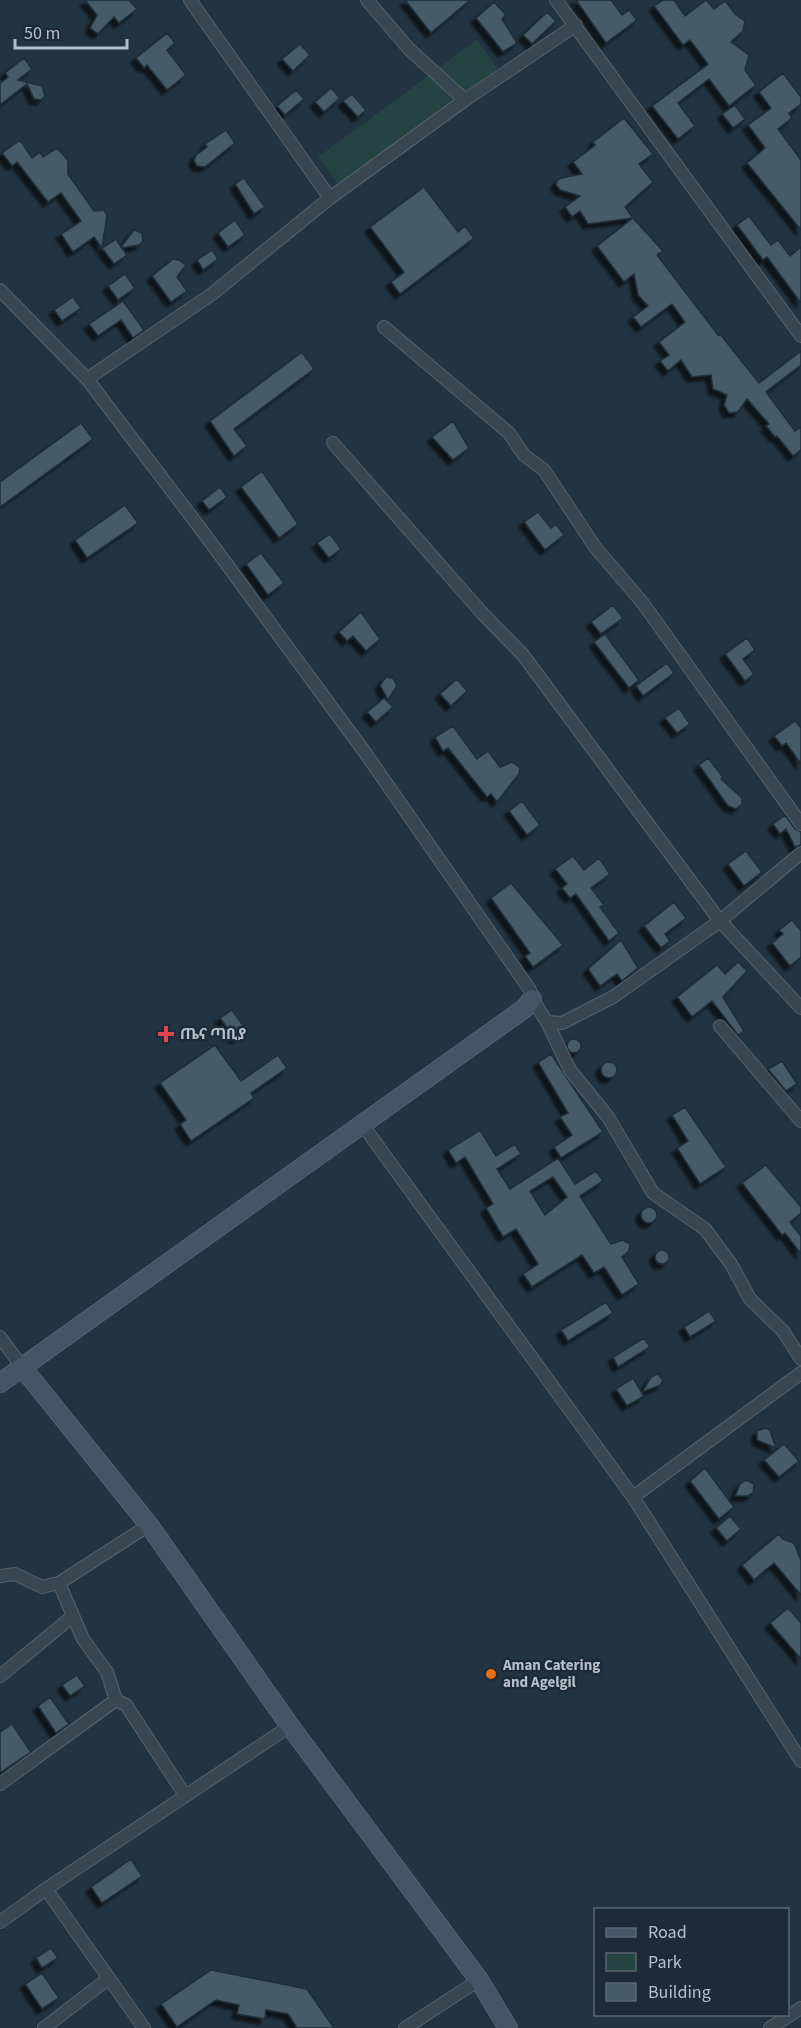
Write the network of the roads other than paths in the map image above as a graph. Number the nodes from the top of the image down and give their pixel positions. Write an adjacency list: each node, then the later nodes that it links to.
1 (190, 0): 6 (street)
2 (367, 0): 5 (street)
3 (556, 0): 4 (street)
4 (576, 25): 5 (street); 9 (street)
5 (465, 100): 6 (street)
6 (330, 198): 10 (street)
7 (0, 290): 10 (street)
8 (384, 327): 12 (street)
9 (801, 336)
10 (87, 379): 15 (street)
11 (333, 442): 14 (street)
12 (801, 824)
13 (801, 853): 14 (street)
14 (720, 921): 16 (street); 17 (street)
15 (532, 999): 17 (street); 20 (street)
16 (801, 1008)
17 (547, 1022): 22 (street)
18 (720, 1026): 19 (street)
19 (801, 1121)
20 (362, 1124): 23 (street); 26 (street)
21 (0, 1337): 23 (street)
22 (801, 1359)
23 (22, 1367): 25 (street); 27 (street)
24 (801, 1373): 26 (street)
25 (0, 1383)
26 (633, 1497): 34 (street)
27 (149, 1525): 29 (street); 33 (street)
28 (0, 1576): 29 (street)
29 (59, 1583): 30 (street)
30 (74, 1616): 31 (street); 32 (street)
31 (0, 1676)
32 (116, 1700): 35 (street); 36 (street)
33 (290, 1726): 36 (street); 40 (street)
34 (801, 1761)
35 (0, 1784)
36 (186, 1795): 37 (street)
37 (46, 1889): 38 (street); 39 (street)
38 (0, 1922)
39 (109, 1978): 42 (street); 43 (street)
40 (479, 1980): 44 (street); 45 (street)
41 (801, 2008): 46 (street)
42 (44, 2028)
43 (144, 2028)
44 (405, 2028)
45 (508, 2028)
46 (771, 2028)

